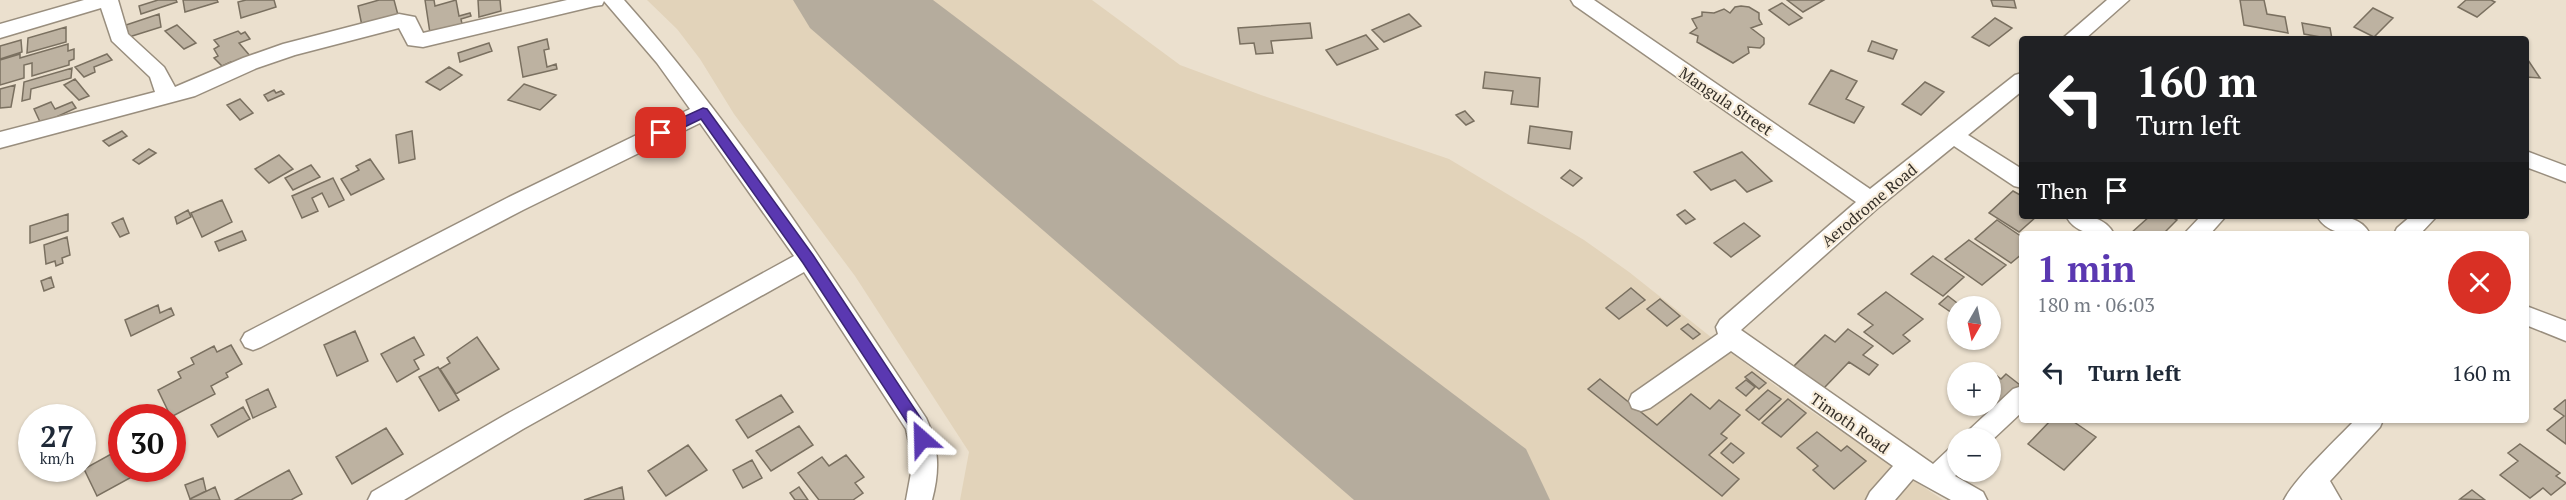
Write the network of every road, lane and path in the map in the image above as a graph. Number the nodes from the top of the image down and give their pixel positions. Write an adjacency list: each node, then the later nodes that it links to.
1 (107, 0): 6 (street); 9 (street)
2 (595, 0): 9 (street)
3 (613, 0): 10 (street)
4 (1581, 0): 16 (street, Mangula Street)
5 (2119, 0): 7 (street)
6 (0, 31)
7 (2076, 36)
8 (2019, 82): 11 (street, Aerodrome Road)
9 (166, 97): 12 (street)
10 (703, 112): 25 (street); 29 (street)
11 (1953, 135): 15 (street); 16 (street, Aerodrome Road)
12 (0, 140)
13 (2529, 160): 14 (street)
14 (2566, 174)
15 (2019, 178)
16 (1871, 201): 28 (street, Aerodrome Road)
17 (2081, 219): 21 (street)
18 (2212, 219): 22 (street)
19 (2333, 219): 23 (street)
20 (2422, 219): 24 (street)
21 (2099, 231)
22 (2198, 231)
23 (2354, 231)
24 (2408, 231)
25 (808, 259): 38 (street); 39 (street)
26 (2529, 316): 27 (street)
27 (2566, 331)
28 (1731, 338): 31 (street); 34 (street, Timoth Road)
29 (253, 340)
30 (2019, 399): 33 (street)
31 (1641, 401)
32 (2369, 423): 37 (street)
33 (1988, 428)
34 (1910, 464): 36 (street, Timoth Road); 40 (street)
35 (1947, 468): 36 (street)
36 (1935, 479): 41 (street, Timoth Road)
37 (2322, 490): 42 (street)
38 (381, 500)
39 (920, 500)
40 (1879, 500)
41 (1974, 500)
42 (2297, 500)

